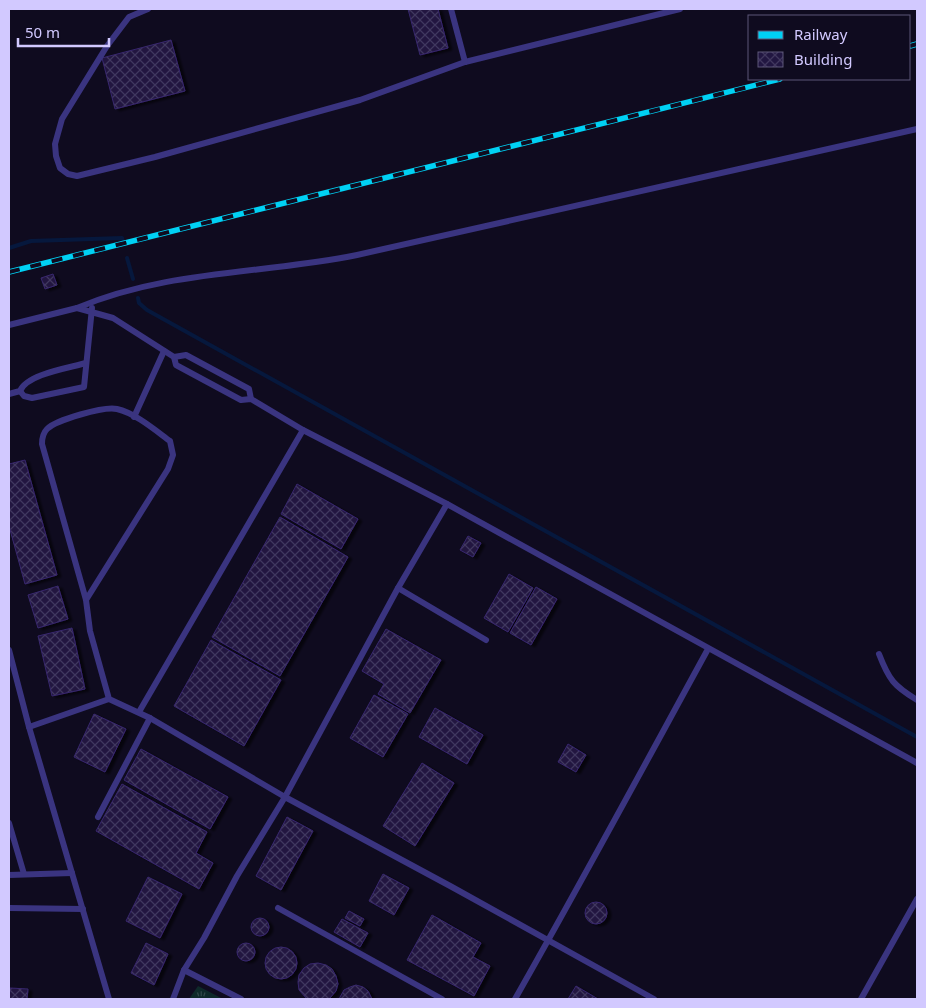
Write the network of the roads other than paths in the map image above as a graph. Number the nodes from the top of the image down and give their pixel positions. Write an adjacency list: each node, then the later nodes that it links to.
1 (148, 9): 4 (lane)
2 (451, 9): 4 (lane)
3 (680, 9): 4 (lane)
4 (465, 62)
5 (917, 129): 6 (lane)
6 (92, 301): 7 (lane); 8 (lane)
7 (77, 308): 8 (lane); 9 (lane)
8 (91, 312): 10 (lane); 12 (lane)
9 (9, 325)
10 (164, 351): 11 (lane); 16 (lane)
11 (174, 357): 15 (lane); 15 (lane)
12 (86, 363): 13 (lane); 13 (lane)
13 (20, 391): 14 (lane)
14 (9, 394)
15 (250, 399): 17 (lane)
16 (134, 416): 20 (lane); 20 (lane)
17 (303, 430): 18 (lane); 27 (lane)
18 (447, 504): 19 (lane); 22 (lane)
19 (398, 588): 21 (lane); 31 (lane)
20 (86, 600): 25 (lane)
21 (486, 640)
22 (708, 649): 30 (lane); 41 (lane)
23 (9, 650): 29 (lane)
24 (879, 654): 26 (lane)
25 (109, 699): 27 (lane); 29 (lane)
26 (917, 700)
27 (139, 712): 28 (lane)
28 (150, 718): 31 (lane); 32 (lane)
29 (29, 727): 34 (lane)
30 (917, 763)
31 (285, 797): 41 (lane); 42 (lane)
32 (98, 816)
33 (9, 823): 35 (lane)
34 (72, 873): 35 (lane); 40 (lane)
35 (24, 874): 36 (lane)
36 (9, 875)
37 (917, 899): 49 (lane)
38 (9, 908): 40 (lane)
39 (278, 908): 46 (lane)
40 (83, 909): 43 (lane)
41 (549, 940): 47 (lane); 48 (lane)
42 (184, 970): 44 (lane); 45 (lane)
43 (110, 999)
44 (173, 999)
45 (241, 999)
46 (442, 999)
47 (515, 999)
48 (654, 999)
49 (861, 999)

